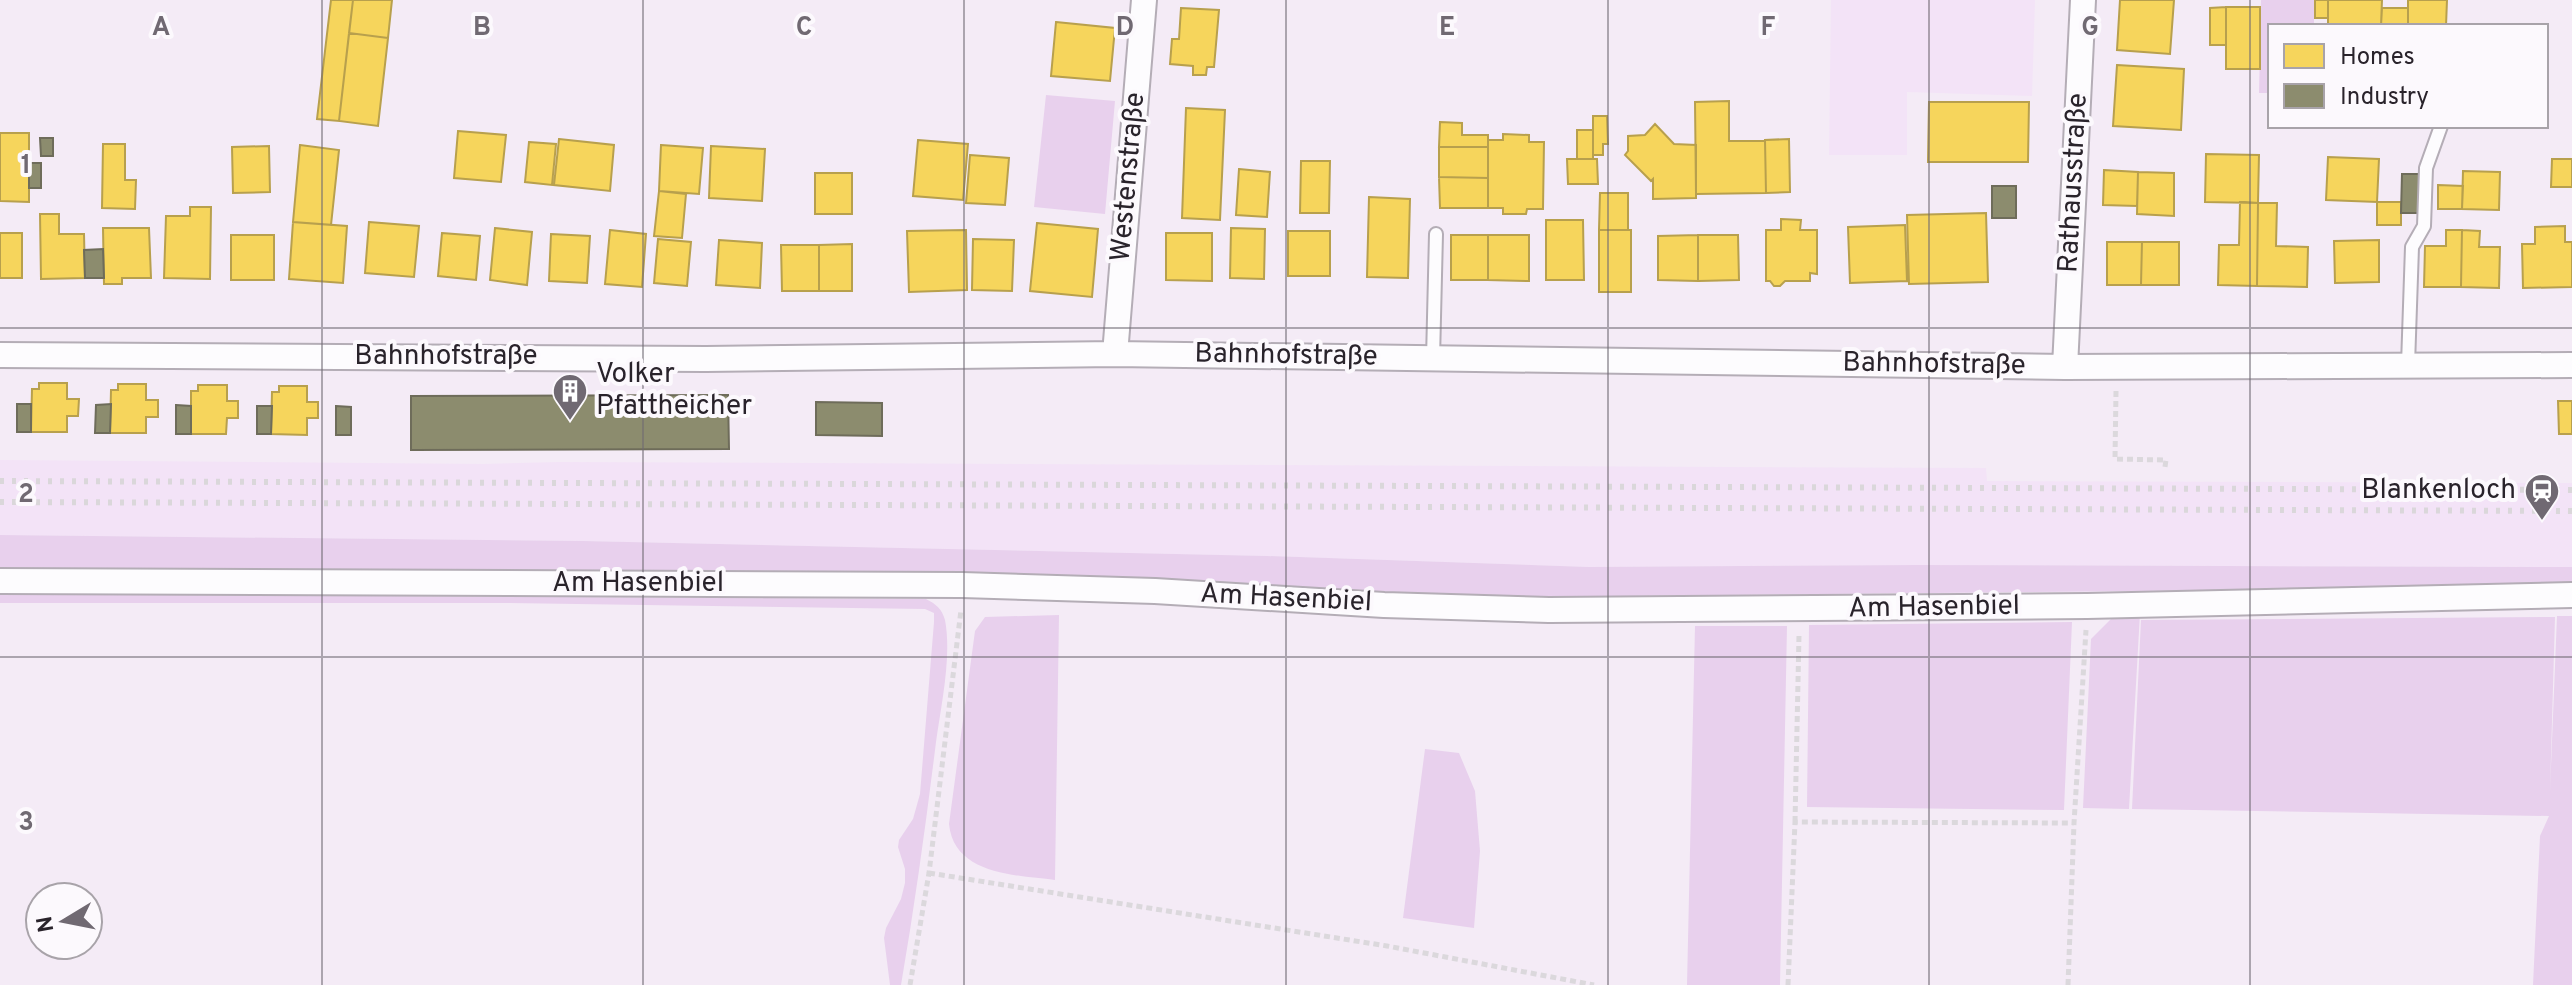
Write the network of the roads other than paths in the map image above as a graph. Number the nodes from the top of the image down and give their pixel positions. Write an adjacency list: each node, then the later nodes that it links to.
1 (1144, 0): 5 (street, Westenstraße)
2 (2083, 0): 10 (street, Rathausstraße)
3 (2440, 128): 8 (lane)
4 (1436, 234): 7 (lane)
5 (1115, 354): 6 (street, Bahnhofstraße); 7 (street, Bahnhofstraße)
6 (0, 355)
7 (1433, 359): 10 (street, Bahnhofstraße)
8 (2408, 365): 9 (street, Bahnhofstraße); 10 (street, Bahnhofstraße)
9 (2572, 365)
10 (2065, 367)
11 (0, 581): 12 (street, Am Hasenbiel)
12 (2572, 595)

